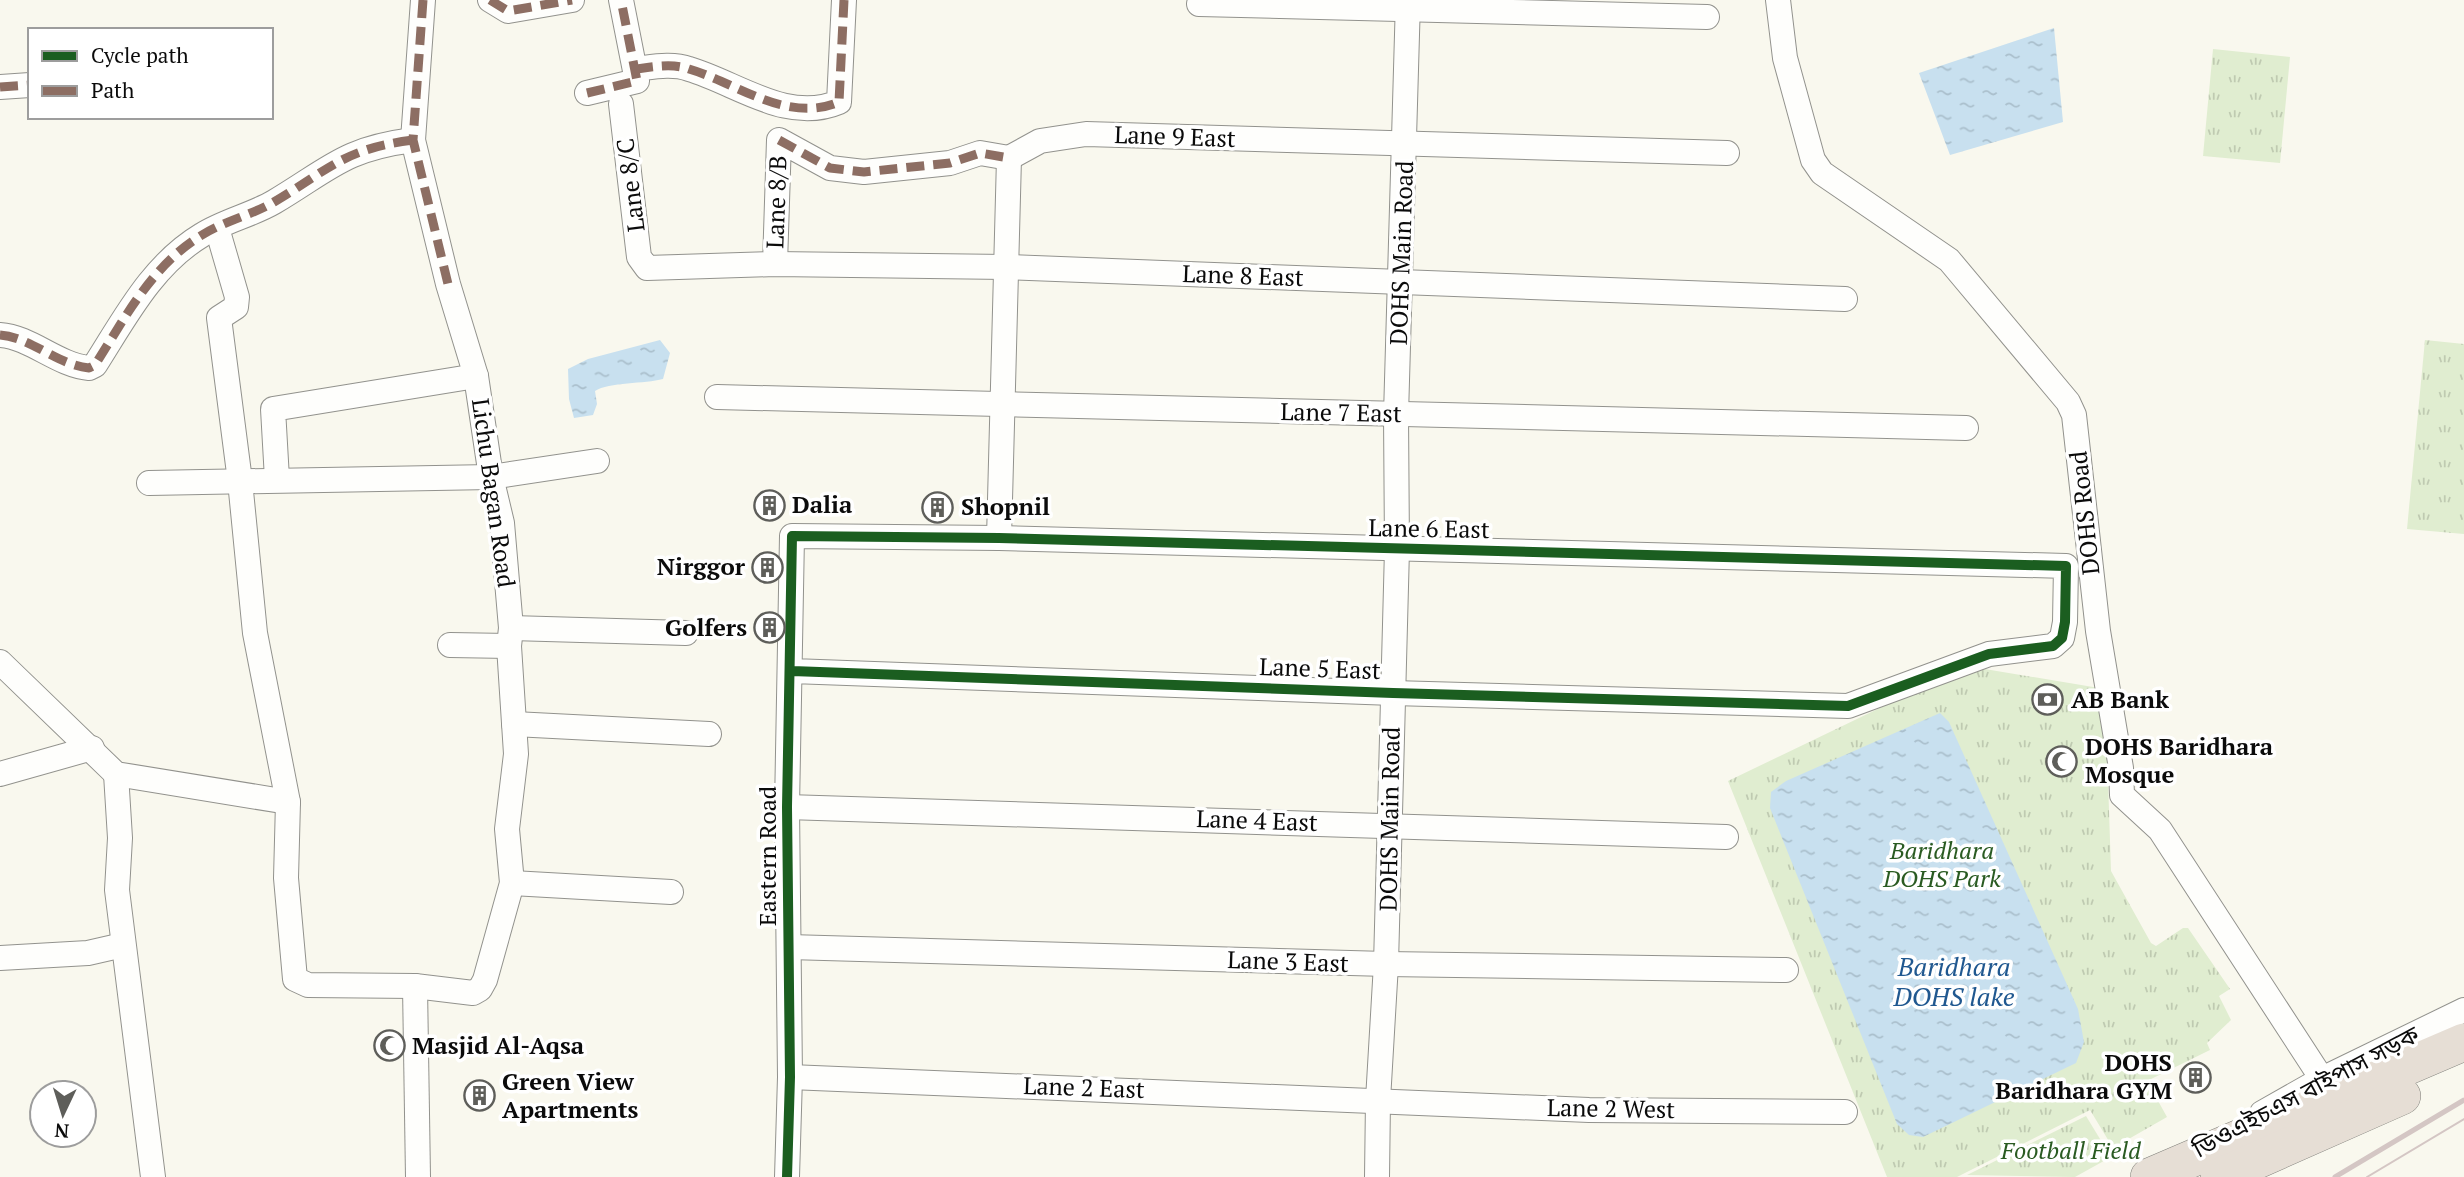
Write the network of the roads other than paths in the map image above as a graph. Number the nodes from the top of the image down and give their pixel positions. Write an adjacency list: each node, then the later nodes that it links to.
1 (423, 0): 15 (street, Lichu Bagan Road)
2 (572, 0): 6 (street)
3 (621, 0): 10 (street)
4 (844, 0): 10 (street)
5 (1778, 0): 67 (street, DOHS Road)
6 (502, 4)
7 (1199, 4): 8 (street)
8 (1408, 5): 9 (street); 16 (street, DOHS Main Road)
9 (1707, 17)
10 (635, 69): 13 (street)
11 (28, 85): 12 (street)
12 (0, 87)
13 (587, 93)
14 (621, 104): 21 (street, Lane 8/C)
15 (413, 140): 19 (street); 26 (street, Lichu Bagan Road)
16 (1406, 145): 17 (street, Lane 9 East); 18 (street, Lane 9 East); 23 (street, DOHS Main Road)
17 (1727, 153)
18 (1009, 158): 20 (street, Lane 8/B); 22 (street)
19 (217, 228): 25 (street); 34 (street)
20 (775, 264): 21 (street, Lane 8 East); 22 (street, Lane 8 East)
21 (642, 265)
22 (1006, 267): 23 (street, Lane 8 East); 28 (street)
23 (1402, 282): 24 (street, Lane 8 East); 29 (street, DOHS Main Road)
24 (1845, 299)
25 (0, 335)
26 (476, 376): 32 (street, Lichu Bagan Road); 33 (street)
27 (717, 397): 28 (street, Lane 7 East)
28 (1002, 405): 29 (street, Lane 7 East); 37 (street)
29 (1396, 415): 30 (street, Lane 7 East); 38 (street, DOHS Main Road)
30 (1966, 428)
31 (597, 461): 32 (street)
32 (491, 477): 33 (street); 40 (street, Lichu Bagan Road)
33 (277, 479): 34 (street)
34 (240, 481): 35 (street); 51 (street)
35 (149, 483)
36 (792, 536): 37 (street, Lane 6 East); 43 (street, Eastern Road)
37 (999, 538): 38 (street, Lane 6 East)
38 (1397, 549): 44 (street, DOHS Main Road); 45 (street, Lane 6 East)
39 (686, 633): 40 (street)
40 (510, 637): 41 (street); 46 (street, Lichu Bagan Road)
41 (450, 645)
42 (0, 662): 48 (street)
43 (792, 671): 44 (street, Lane 5 East); 52 (street, Eastern Road)
44 (1393, 693): 45 (street, Lane 5 East); 53 (street, DOHS Main Road)
45 (1848, 706)
46 (514, 724): 47 (street); 55 (street, Lichu Bagan Road)
47 (709, 734)
48 (92, 748): 49 (street); 50 (street)
49 (0, 774)
50 (116, 774): 51 (street); 57 (street)
51 (288, 802): 62 (street)
52 (787, 807): 53 (street, Lane 4 East); 58 (street, Eastern Road)
53 (1390, 825): 54 (street, Lane 4 East); 60 (street, DOHS Main Road)
54 (1726, 837)
55 (512, 883): 56 (street); 62 (street, Lichu Bagan Road)
56 (671, 892)
57 (123, 945): 59 (street); 70 (street)
58 (789, 947): 60 (street, Lane 3 East); 66 (street, Eastern Road)
59 (0, 958)
60 (1386, 964): 61 (street, Lane 3 East); 68 (street, DOHS Main Road)
61 (1786, 970)
62 (415, 986): 71 (street)
63 (2464, 1010): 67 (street, ডিওএইচএস বাইপাস সড়ক)
64 (2464, 1042): 74 (highway)
65 (2464, 1069): 75 (highway)
66 (790, 1077): 68 (street, Lane 2 East); 72 (street, Eastern Road)
67 (2322, 1079): 74 (street, ডিওএইচএস বাইপাস সড়ক)
68 (1378, 1100): 69 (street, Lane 2 West); 73 (street, DOHS Main Road)
69 (1845, 1112)
70 (153, 1177)
71 (418, 1177)
72 (787, 1177)
73 (1377, 1177)
74 (2149, 1177)
75 (2219, 1177)

